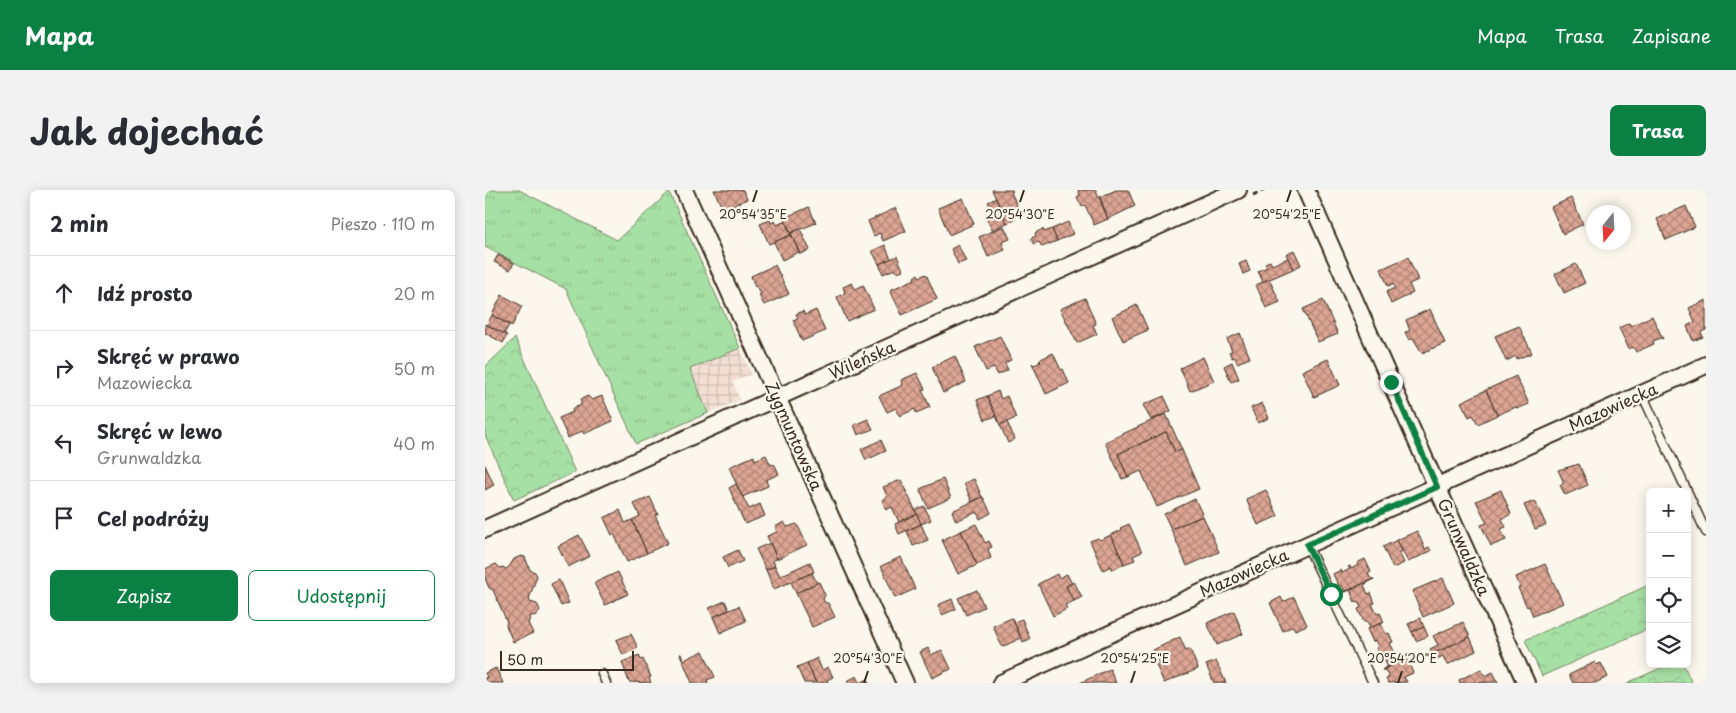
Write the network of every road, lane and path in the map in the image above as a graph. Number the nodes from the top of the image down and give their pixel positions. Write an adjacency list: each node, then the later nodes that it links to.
1 (684, 190): 7 (street, Zygmuntowska)
2 (1263, 190): 4 (path)
3 (1306, 190): 8 (street, Grunwaldzka)
4 (1242, 194): 7 (street, Wileńska)
5 (1706, 365): 6 (street, Mazowiecka)
6 (1642, 394): 8 (street, Mazowiecka); 10 (lane)
7 (777, 398): 9 (street, Wileńska); 14 (street, Zygmuntowska)
8 (1437, 487): 11 (street, Mazowiecka); 17 (street, Grunwaldzka)
9 (485, 529)
10 (1706, 532)
11 (1307, 545): 15 (street, Mazowiecka); 16 (lane)
12 (603, 674): 13 (lane)
13 (606, 683)
14 (905, 683)
15 (1001, 683)
16 (1373, 683)
17 (1526, 683)

